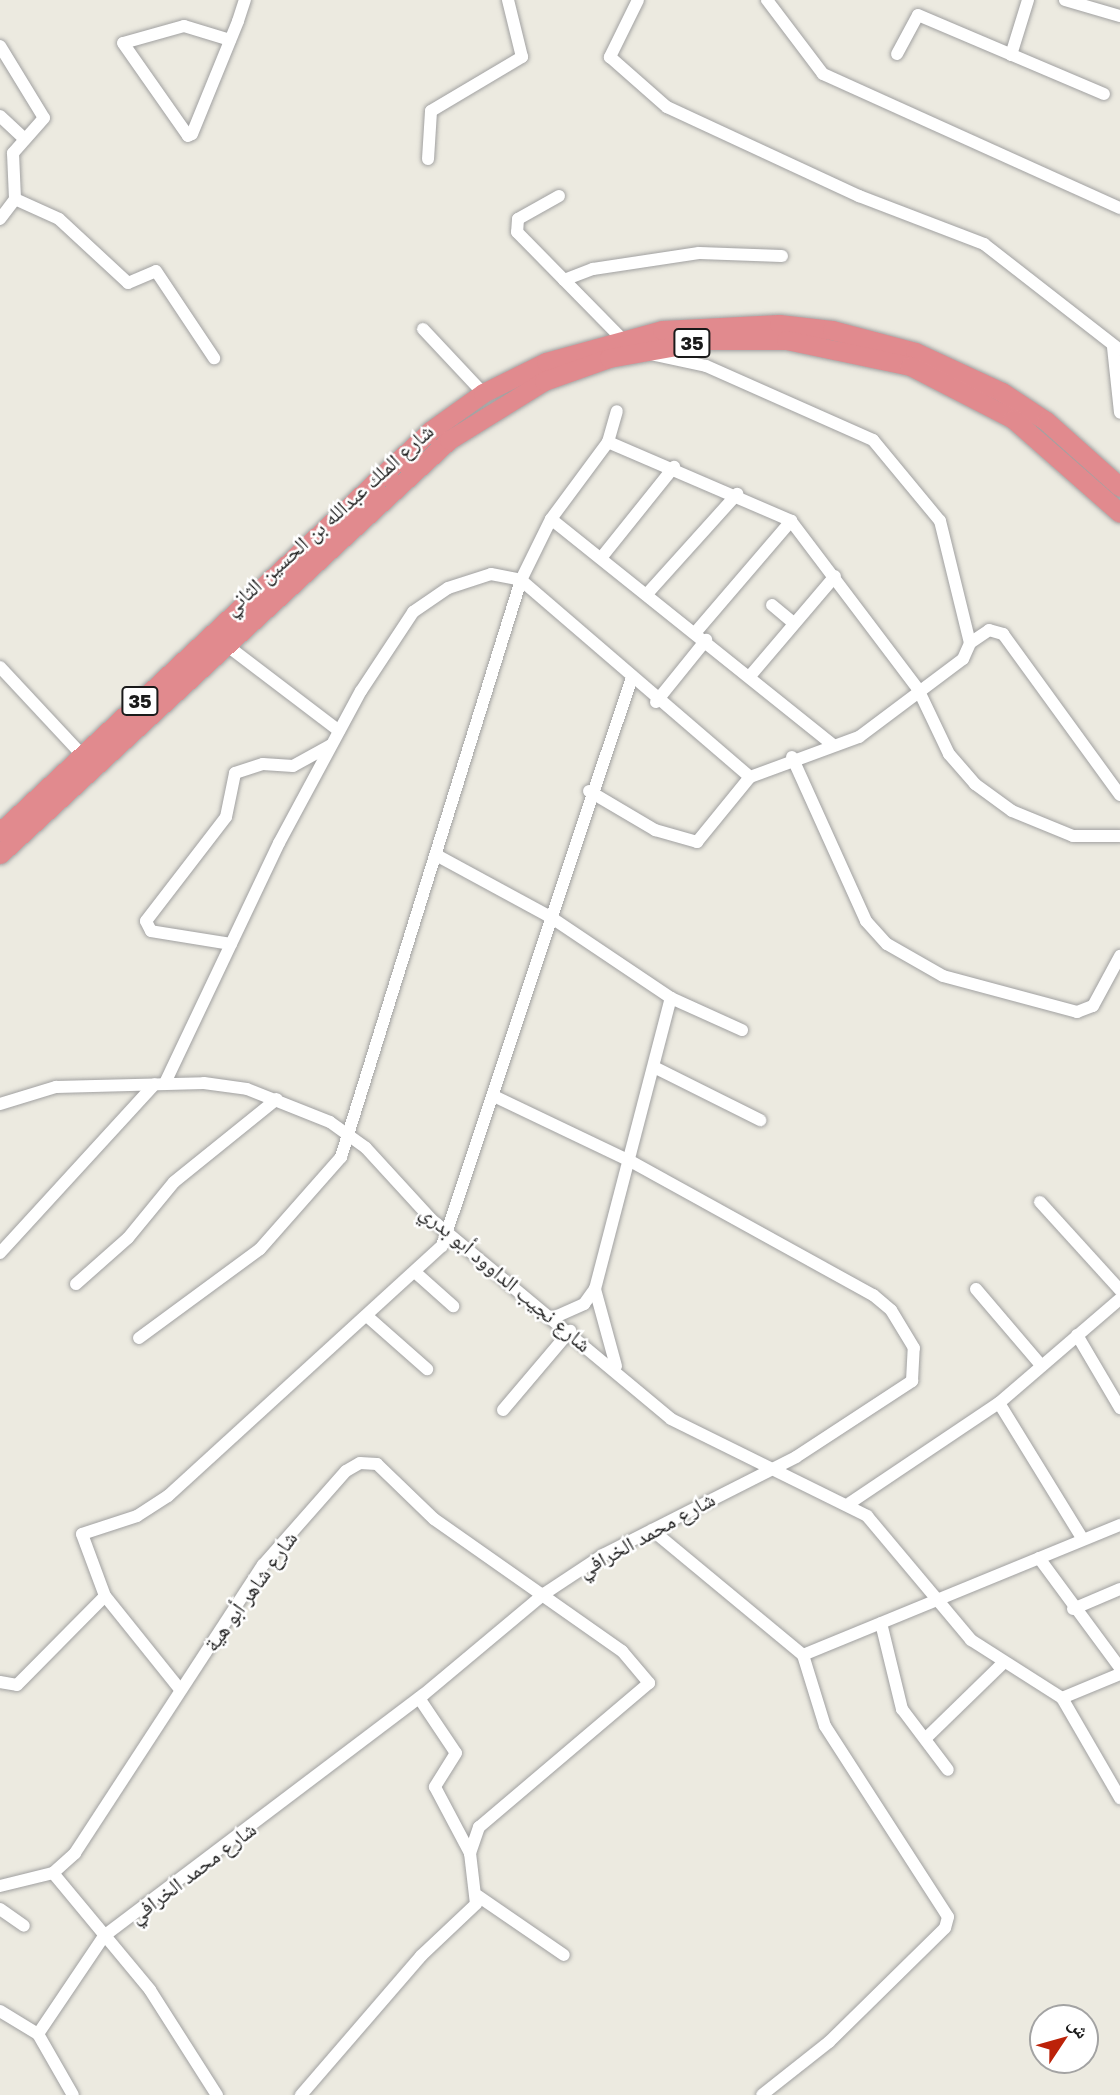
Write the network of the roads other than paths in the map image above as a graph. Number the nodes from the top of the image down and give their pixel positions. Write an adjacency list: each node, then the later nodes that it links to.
1 (244, 0): 8 (street)
2 (508, 0): 15 (street)
3 (638, 0): 24 (street)
4 (767, 0): 18 (street)
5 (1028, 0): 11 (street)
6 (1065, 0): 7 (street)
7 (1120, 16)
8 (230, 40): 8 (street)
9 (0, 46): 14 (street)
10 (897, 54): 11 (street)
11 (1011, 55): 12 (street)
12 (1104, 94)
13 (0, 116): 14 (street)
14 (24, 138): 17 (street)
15 (428, 159)
16 (559, 196): 21 (street)
17 (15, 199): 19 (street); 25 (street)
18 (1120, 208)
19 (0, 219)
20 (782, 256): 21 (street)
21 (564, 280): 23 (street)
22 (424, 329): 26 (street)
23 (629, 345): 26 (highway, شارع الملك عبدالله بن الحسين الثاني / 35); 31 (highway, شارع الملك عبدالله بن الحسين الثاني / 35); 33 (highway, شارع الملك عبدالله بن الحسين الثاني / 35); 37 (highway, شارع الملك عبدالله بن الحسين الثاني / 35); 45 (street)
24 (1116, 349): 28 (street)
25 (214, 358)
26 (483, 393): 37 (highway, شارع الملك عبدالله بن الحسين الثاني / 35)
27 (617, 411): 29 (street)
28 (1120, 413)
29 (608, 442): 30 (street); 34 (street)
30 (674, 467): 32 (street); 36 (street)
31 (1120, 487)
32 (737, 494): 35 (street); 40 (street)
33 (1120, 513)
34 (551, 519): 36 (street); 39 (street)
35 (791, 521): 38 (street); 44 (street)
36 (601, 558): 40 (street)
37 (285, 576): 41 (highway, شارع الملك عبدالله بن الحسين الثاني / 35)
38 (835, 576): 43 (street); 50 (street)
39 (521, 580): 49 (street); 52 (street); 62 (street)
40 (647, 594): 44 (street)
41 (257, 602): 46 (highway, شارع الملك عبدالله بن الحسين الثاني / 35); 54 (highway, شارع الملك عبدالله بن الحسين الثاني / 35)
42 (772, 605): 43 (street)
43 (792, 622): 48 (street)
44 (700, 636): 48 (street); 51 (street)
45 (970, 643): 50 (street); 58 (street)
46 (225, 644): 52 (street); 61 (highway, شارع الملك عبدالله بن الحسين الثاني / 35)
47 (0, 667): 54 (street)
48 (750, 676): 53 (street)
49 (631, 680): 51 (street); 57 (street)
50 (918, 690): 53 (street); 60 (street)
51 (656, 702): 56 (street)
52 (337, 737): 64 (street); 64 (street)
53 (832, 745): 55 (street)
54 (82, 755): 59 (highway, شارع الملك عبدالله بن الحسين الثاني / 35)
55 (792, 758): 56 (street); 65 (street)
56 (750, 777): 57 (street)
57 (589, 792): 63 (street)
58 (1120, 795)
59 (0, 832)
60 (1120, 836)
61 (0, 854)
62 (438, 856): 63 (street); 74 (street)
63 (552, 918): 66 (street); 70 (street)
64 (231, 944): 69 (street)
65 (1120, 956)
66 (671, 998): 67 (street); 68 (street)
67 (743, 1030)
68 (654, 1068): 73 (street); 75 (street)
69 (160, 1084): 71 (street, شارع نجيب الداوود أبو بدري); 72 (street, شارع نجيب الداوود أبو بدري); 78 (street)
70 (494, 1096): 75 (street, شارع محمد الخرافي); 77 (street)
71 (277, 1099): 74 (street, شارع نجيب الداوود أبو بدري); 80 (street)
72 (0, 1104)
73 (760, 1120)
74 (348, 1133): 77 (street, شارع نجيب الداوود أبو بدري); 90 (street)
75 (630, 1161): 81 (street); 97 (street, شارع محمد الخرافي)
76 (1040, 1202): 83 (street)
77 (449, 1233): 79 (street); 87 (street, شارع نجيب الداوود أبو بدري)
78 (0, 1253)
79 (416, 1273): 85 (street); 86 (street)
80 (76, 1284)
81 (595, 1289): 87 (street); 93 (street)
82 (976, 1289): 91 (street)
83 (1120, 1290)
84 (1120, 1299): 89 (street)
85 (453, 1306)
86 (368, 1317): 92 (street); 105 (street)
87 (555, 1317): 88 (street, شارع نجيب الداوود أبو بدري)
88 (570, 1331): 93 (street, شارع نجيب الداوود أبو بدري); 96 (street)
89 (1077, 1335): 91 (street); 95 (street)
90 (139, 1338)
91 (1041, 1365): 94 (street)
92 (427, 1369)
93 (619, 1372): 97 (street, شارع نجيب الداوود أبو بدري)
94 (999, 1402): 98 (street); 101 (street)
95 (1120, 1408)
96 (503, 1410)
97 (766, 1469): 98 (street, شارع نجيب الداوود أبو بدري); 100 (street, شارع محمد الخرافي)
98 (850, 1503): 106 (street, شارع نجيب الداوود أبو بدري)
99 (1120, 1525): 101 (street)
100 (652, 1530): 104 (street, شارع محمد الخرافي); 109 (street)
101 (1082, 1538): 102 (street)
102 (1039, 1558): 106 (street); 107 (street)
103 (1120, 1588): 107 (street)
104 (544, 1594): 114 (street, شارع شاهر أبو هية); 115 (street, شارع محمد الخرافي); 120 (street)
105 (105, 1596): 113 (street); 114 (street)
106 (931, 1600): 108 (street); 110 (street, شارع نجيب الداوود أبو بدري)
107 (1073, 1609): 111 (street)
108 (881, 1623): 109 (street); 117 (street)
109 (803, 1655): 133 (street)
110 (1001, 1665): 116 (street, شارع نجيب الداوود أبو بدري); 117 (street)
111 (1120, 1668)
112 (1120, 1674): 116 (street)
113 (0, 1682)
114 (179, 1688): 121 (street, شارع شاهر أبو هية)
115 (419, 1698): 120 (street); 126 (street, شارع محمد الخرافي)
116 (1062, 1698): 119 (street)
117 (926, 1738): 118 (street)
118 (948, 1770)
119 (1120, 1798)
120 (470, 1853): 123 (street)
121 (53, 1873): 122 (street); 126 (street)
122 (0, 1886)
123 (478, 1896): 127 (street); 132 (street)
124 (0, 1909): 125 (street)
125 (24, 1926)
126 (104, 1936): 129 (street, شارع محمد الخرافي); 131 (street)
127 (564, 1955)
128 (0, 2011): 129 (street)
129 (38, 2034): 130 (street)
130 (74, 2095)
131 (217, 2095)
132 (301, 2095)
133 (762, 2095)

